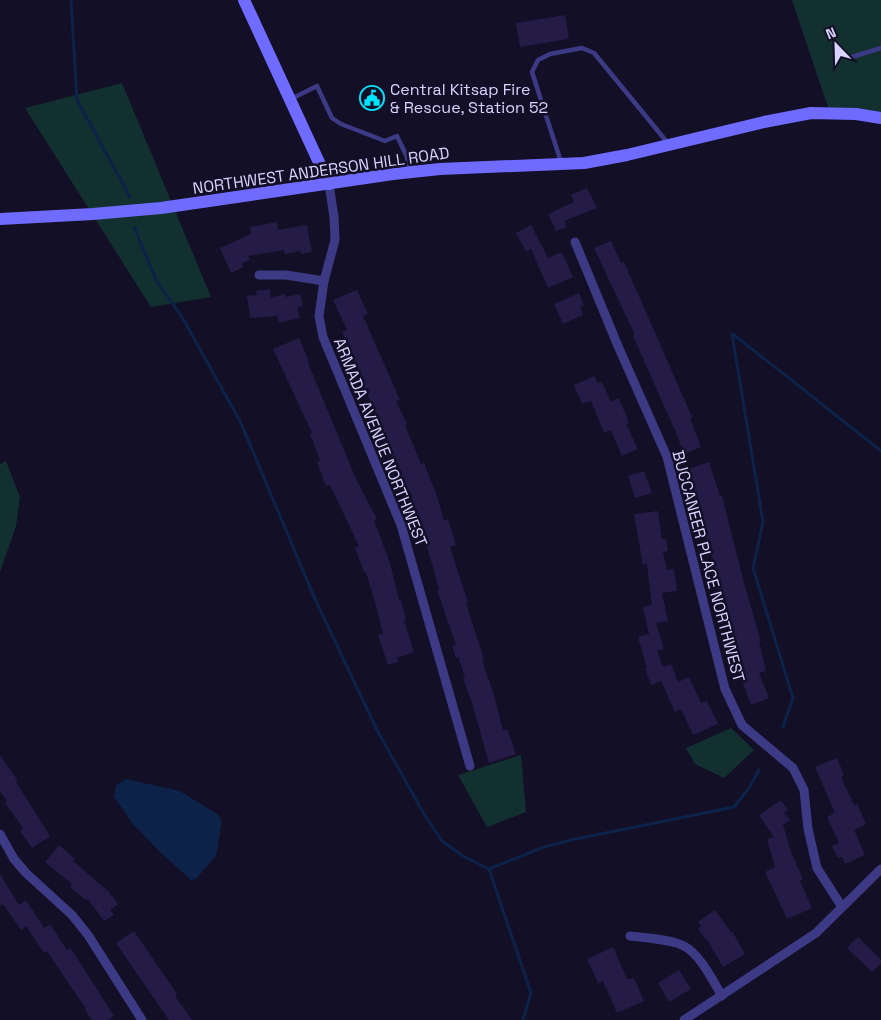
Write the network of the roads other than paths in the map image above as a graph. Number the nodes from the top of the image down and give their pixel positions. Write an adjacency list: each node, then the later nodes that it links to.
1 (244, 0): 4 (main road)
2 (881, 48): 3 (lane)
3 (852, 58)
4 (290, 99): 8 (lane); 9 (main road)
5 (881, 118): 6 (main road, NORTHWEST ANDERSON HILL ROAD)
6 (669, 146): 7 (main road, NORTHWEST ANDERSON HILL ROAD); 7 (lane)
7 (562, 164): 8 (main road, NORTHWEST ANDERSON HILL ROAD)
8 (409, 172): 9 (main road, NORTHWEST ANDERSON HILL ROAD)
9 (329, 184): 10 (main road, NORTHWEST ANDERSON HILL ROAD); 13 (street, ARMADA AVENUE NORTHWEST)
10 (0, 219)
11 (576, 242): 17 (street, BUCCANEER PLACE NORTHWEST)
12 (259, 276): 13 (street)
13 (324, 281): 14 (street, ARMADA AVENUE NORTHWEST)
14 (470, 766)
15 (0, 834): 20 (street)
16 (881, 869): 17 (street)
17 (842, 907): 19 (street)
18 (630, 936): 19 (street)
19 (722, 996): 21 (street)
20 (142, 1020)
21 (684, 1020)

